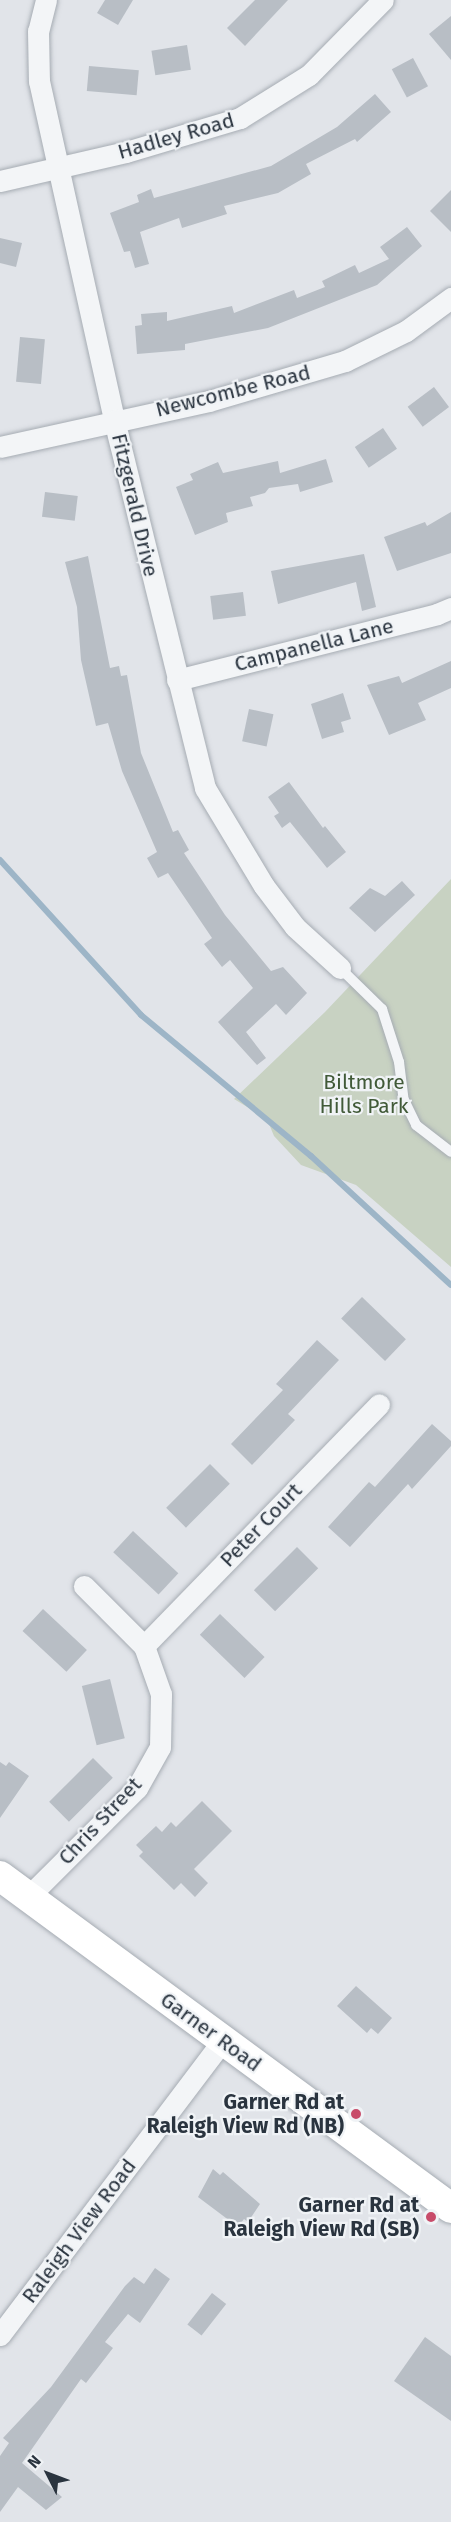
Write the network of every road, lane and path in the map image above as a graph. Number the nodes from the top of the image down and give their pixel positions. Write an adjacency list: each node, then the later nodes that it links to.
1 (46, 0): 3 (street, Fitzgerald Drive)
2 (383, 0): 3 (street, Hadley Road)
3 (58, 166): 4 (street, Hadley Road); 6 (street, Fitzgerald Drive)
4 (0, 181)
5 (451, 298): 6 (street, Newcombe Road)
6 (114, 420): 7 (street, Newcombe Road); 9 (street, Fitzgerald Drive)
7 (0, 447)
8 (451, 608): 9 (street, Campanella Lane)
9 (177, 680): 10 (street, Fitzgerald Drive)
10 (340, 968): 11 (lane)
11 (451, 1152)
12 (379, 1404): 14 (street, Peter Court)
13 (84, 1587): 14 (street, Chris Street)
14 (144, 1646): 16 (street, Chris Street)
15 (0, 1876): 16 (main road, Garner Road)
16 (28, 1897): 17 (main road, Garner Road)
17 (222, 2040): 18 (main road, Garner Road); 19 (street, Raleigh View Road)
18 (451, 2208)
19 (0, 2335)

